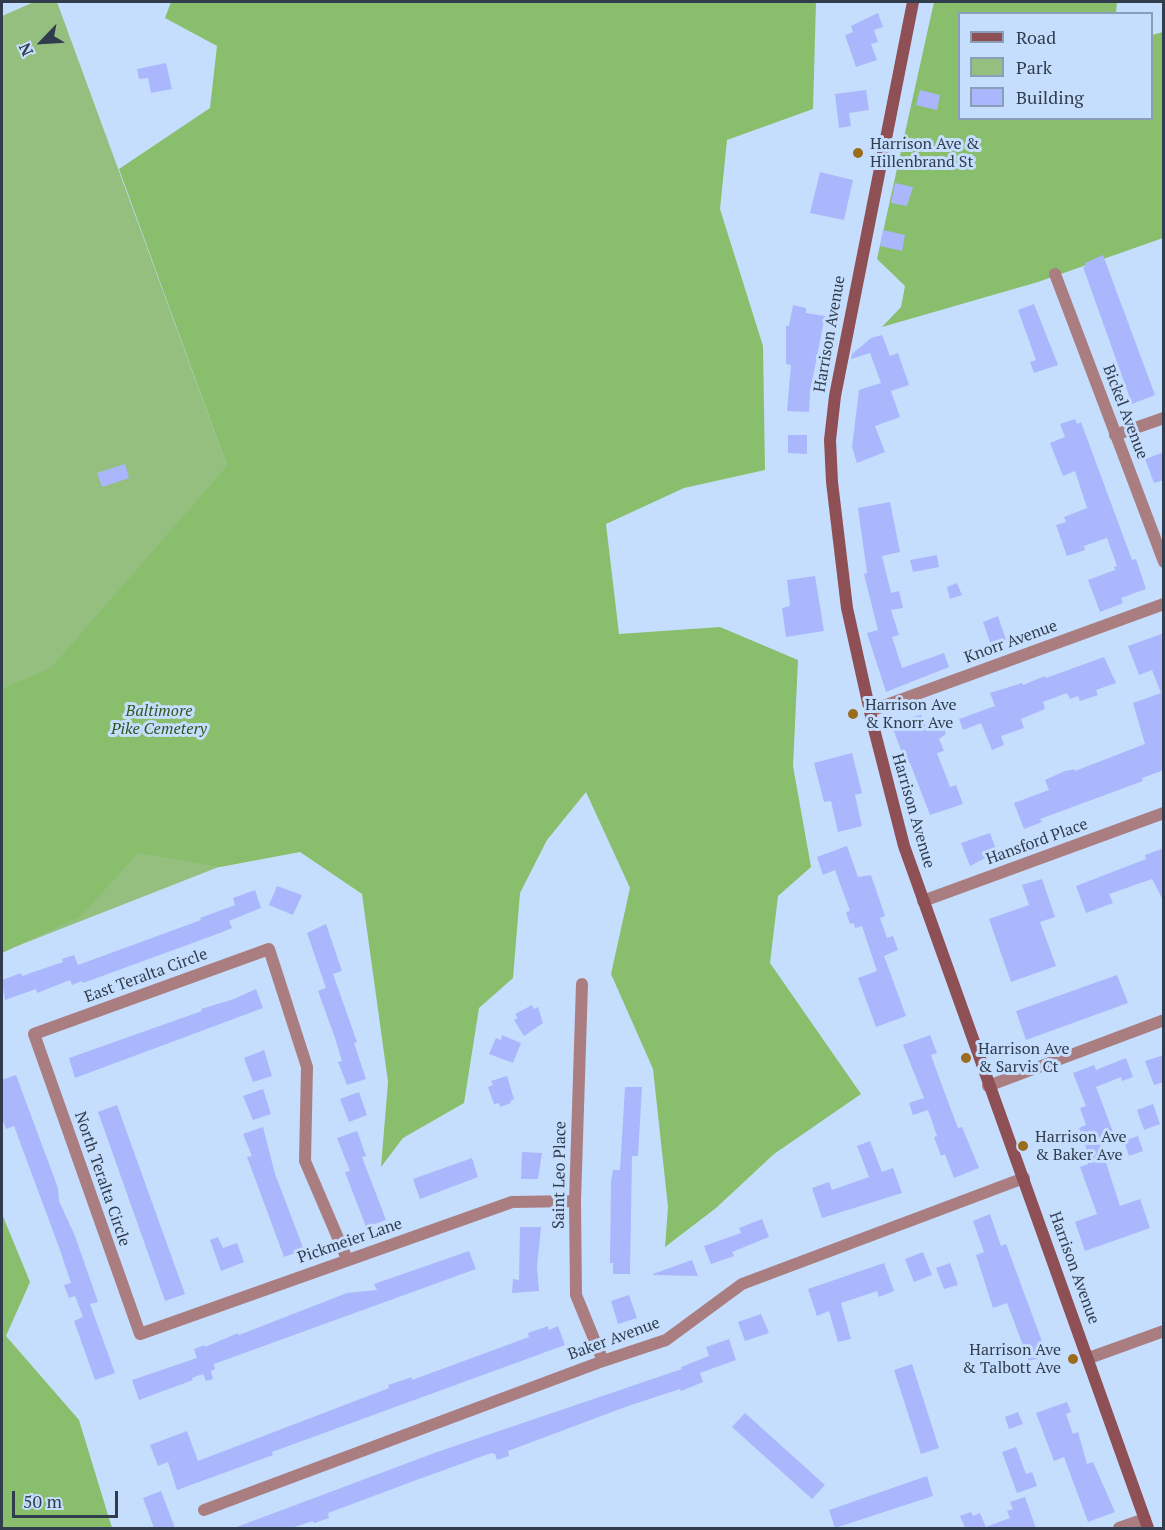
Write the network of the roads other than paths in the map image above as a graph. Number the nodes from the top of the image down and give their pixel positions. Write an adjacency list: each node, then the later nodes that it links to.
1 (913, 2): 7 (main road, Harrison Avenue)
2 (1055, 274): 4 (street, Bickel Avenue)
3 (1164, 418): 4 (street)
4 (1115, 435): 5 (street, Bickel Avenue)
5 (1164, 562)
6 (1164, 604): 7 (street, Knorr Avenue)
7 (870, 711): 9 (main road, Harrison Avenue)
8 (1164, 813): 9 (street, Hansford Place)
9 (923, 902): 13 (main road, Harrison Avenue)
10 (582, 984): 15 (street, Saint Leo Place)
11 (1164, 1020): 13 (street)
12 (34, 1034): 16 (street, East Teralta Circle); 18 (street, North Teralta Circle)
13 (988, 1086): 14 (main road, Harrison Avenue)
14 (1024, 1178): 19 (main road, Harrison Avenue); 20 (street, Baker Avenue)
15 (575, 1201): 16 (street, Pickmeier Lane); 20 (street, Saint Leo Place)
16 (347, 1260): 18 (street, Pickmeier Lane)
17 (1164, 1331): 19 (street)
18 (140, 1334)
19 (1089, 1358): 22 (main road, Harrison Avenue)
20 (603, 1360): 21 (street, Baker Avenue)
21 (204, 1510)
22 (1147, 1524): 23 (street)
23 (1119, 1528)

